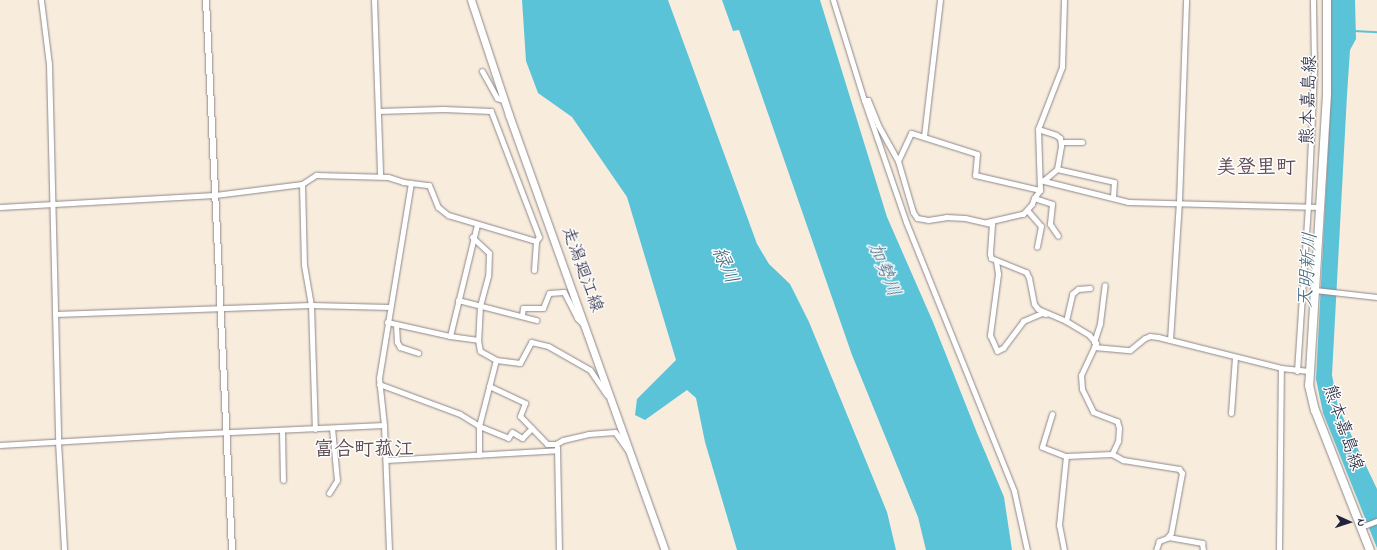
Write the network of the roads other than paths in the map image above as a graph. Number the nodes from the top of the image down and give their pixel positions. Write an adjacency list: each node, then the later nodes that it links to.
1 (41, 0): 30 (street)
2 (206, 0): 26 (street)
3 (374, 0): 14 (street)
4 (471, 0): 12 (main road, 走潟廻江線)
5 (833, 0): 13 (street)
6 (940, 0): 16 (street)
7 (1064, 0): 15 (street)
8 (1186, 0): 29 (street)
9 (1313, 0): 32 (street)
10 (1327, 0): 33 (main road, 熊本嘉島線)
11 (482, 71): 12 (street)
12 (503, 100): 61 (main road, 走潟廻江線)
13 (864, 100): 19 (street); 103 (street)
14 (378, 112): 21 (street); 41 (street)
15 (1038, 129): 18 (street); 22 (street)
16 (924, 136): 19 (street); 25 (street)
17 (1082, 142): 18 (street)
18 (1061, 145): 20 (street)
19 (898, 161): 35 (street)
20 (1057, 169): 22 (street); 27 (street)
21 (380, 176): 23 (street); 24 (street)
22 (1042, 180): 25 (street); 27 (street)
23 (410, 182): 36 (street); 52 (street)
24 (302, 184): 26 (street); 50 (street)
25 (1040, 190): 28 (street)
26 (215, 195): 30 (street); 51 (street)
27 (1113, 197): 29 (street)
28 (1034, 198): 34 (street); 38 (street)
29 (1179, 202): 32 (street); 64 (street)
30 (53, 204): 31 (street); 54 (street)
31 (0, 207)
32 (1308, 207): 33 (street); 70 (street)
33 (1320, 207): 47 (main road, 熊本嘉島線)
34 (1027, 210): 35 (street); 37 (street)
35 (988, 222): 43 (street)
36 (477, 224): 40 (street); 41 (street)
37 (1042, 226): 38 (street); 42 (street)
38 (1051, 226): 39 (street)
39 (1058, 236)
40 (472, 237): 49 (street); 53 (street)
41 (536, 241): 44 (street)
42 (1037, 247)
43 (996, 261): 56 (street); 56 (street)
44 (534, 270)
45 (1105, 285): 65 (street)
46 (1090, 288): 58 (street)
47 (1315, 290): 48 (street); 71 (main road, 熊本嘉島線)
48 (1377, 297)
49 (458, 300): 53 (street); 62 (street)
50 (311, 304): 51 (street); 52 (street); 81 (street)
51 (220, 307): 54 (street); 83 (street)
52 (390, 307): 59 (street)
53 (480, 307): 55 (street); 63 (street)
54 (55, 314): 84 (street)
55 (522, 315): 57 (street); 61 (street)
56 (1048, 315): 58 (street)
57 (536, 320)
58 (1066, 321): 65 (street)
59 (387, 322): 60 (street); 72 (street)
60 (396, 324): 62 (street); 66 (street)
61 (585, 326): 74 (main road, 走潟廻江線)
62 (450, 336): 63 (street)
63 (478, 340): 68 (street)
64 (1170, 340): 65 (street); 67 (street)
65 (1094, 344): 88 (street)
66 (418, 353)
67 (1235, 357): 69 (street); 75 (street)
68 (496, 360): 73 (street); 74 (street)
69 (1281, 368): 70 (street); 107 (street)
70 (1297, 371): 71 (street)
71 (1309, 371): 96 (main road, 熊本嘉島線)
72 (379, 384): 77 (street); 78 (street)
73 (489, 386): 78 (street); 80 (street)
74 (614, 405): 91 (main road, 走潟廻江線)
75 (1230, 412)
76 (1052, 414): 90 (street)
77 (384, 425): 79 (street); 92 (street)
78 (479, 426): 80 (street); 89 (street)
79 (332, 428): 81 (street); 94 (street)
80 (532, 428): 85 (street)
81 (315, 429): 82 (street)
82 (282, 430): 83 (street); 93 (street)
83 (226, 433): 84 (street); 99 (street)
84 (58, 441): 86 (street); 98 (street)
85 (556, 444): 87 (street); 91 (street)
86 (0, 445)
87 (557, 450): 89 (street); 101 (street)
88 (1112, 454): 90 (street); 97 (street)
89 (479, 455): 92 (street)
90 (1066, 456): 104 (street)
91 (633, 458): 102 (main road, 走潟廻江線)
92 (386, 460): 100 (street)
93 (283, 480)
94 (329, 493)
95 (1377, 521): 96 (street)
96 (1363, 526): 108 (main road, 熊本嘉島線)
97 (1168, 537): 105 (street); 106 (street)
98 (64, 550)
99 (232, 550)
100 (389, 550)
101 (559, 550)
102 (666, 550)
103 (1027, 550)
104 (1064, 550)
105 (1156, 550)
106 (1203, 550)
107 (1278, 550)
108 (1370, 550)

